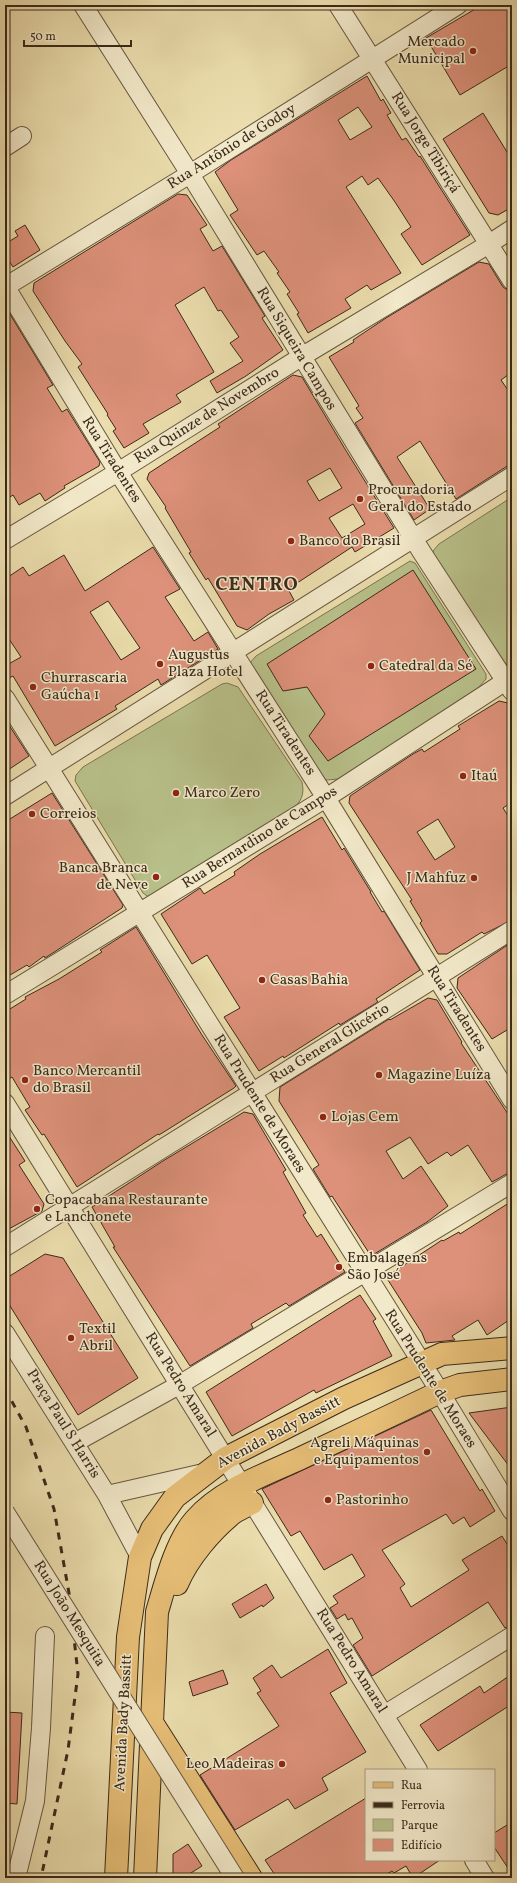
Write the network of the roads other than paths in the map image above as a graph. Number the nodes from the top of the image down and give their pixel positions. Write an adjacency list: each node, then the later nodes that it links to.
1 (83, 5): 7 (street, Rua Siqueira Campos)
2 (338, 5): 4 (street, Rua Jorge Tibiriçá)
3 (458, 5): 4 (street, Rua Antônio de Godoy)
4 (372, 59): 7 (street, Rua Antônio de Godoy); 9 (street, Rua Jorge Tibiriçá)
5 (22, 136): 6 (street)
6 (5, 148)
7 (190, 174): 11 (street, Rua Antônio de Godoy); 12 (street, Rua Siqueira Campos)
8 (512, 229): 9 (street, Rua Quinze de Novembro)
9 (489, 244): 10 (street, Rua Jorge Tibiriçá); 12 (street, Rua Quinze de Novembro)
10 (512, 281)
11 (5, 287): 13 (street, Rua Tiradentes)
12 (301, 356): 13 (street, Rua Quinze de Novembro); 15 (street, Rua Siqueira Campos)
13 (118, 472): 16 (street, Rua Quinze de Novembro); 17 (street, Rua Tiradentes)
14 (512, 476): 15 (street)
15 (413, 538): 17 (street); 18 (street, Rua Siqueira Campos)
16 (5, 540)
17 (233, 653): 20 (street); 22 (street, Rua Tiradentes)
18 (510, 683): 22 (street, Rua Bernardino de Campos)
19 (5, 698): 20 (street, Rua Prudente de Moraes)
20 (49, 768): 21 (street); 23 (street, Rua Prudente de Moraes)
21 (5, 796)
22 (326, 798): 23 (street, Rua Bernardino de Campos); 25 (street, Rua Tiradentes)
23 (139, 912): 26 (street, Rua Bernardino de Campos); 27 (street, Rua Prudente de Moraes)
24 (512, 930): 25 (street, Rua General Glicério)
25 (436, 977): 27 (street, Rua General Glicério); 28 (street, Rua Tiradentes)
26 (5, 995)
27 (251, 1093): 31 (street, Rua General Glicério); 33 (street, Rua Prudente de Moraes)
28 (512, 1100)
29 (5, 1102): 31 (street, Rua Pedro Amaral)
30 (512, 1182): 33 (street)
31 (70, 1207): 32 (street, Rua General Glicério); 38 (street, Rua Pedro Amaral)
32 (5, 1247)
33 (364, 1273): 36 (street, Rua Prudente de Moraes); 38 (street)
34 (5, 1334): 40 (street, Praça Paul S Harris)
35 (512, 1348): 36 (main road, Avenida Bady Bassitt)
36 (421, 1364): 39 (street, Rua Prudente de Moraes); 41 (main road, Avenida Bady Bassitt)
37 (512, 1379): 39 (main road, Avenida Bady Bassitt)
38 (172, 1389): 40 (street); 41 (street, Rua Pedro Amaral)
39 (440, 1392): 44 (main road, Avenida Bady Bassitt); 45 (street, Rua Prudente de Moraes)
40 (76, 1442): 43 (street, Praça Paul S Harris)
41 (226, 1458): 42 (main road, Avenida Bady Bassitt); 44 (street, Rua Pedro Amaral)
42 (209, 1472): 43 (street, Praça Paul S Harris); 47 (main road, Avenida Bady Bassitt)
43 (107, 1494): 47 (street, Praça Paul S Harris)
44 (247, 1494): 50 (street, Rua Pedro Amaral); 51 (main road, Avenida Bady Bassitt)
45 (512, 1511)
46 (5, 1512): 59 (street, Rua João Mesquita, bridge)
47 (140, 1557): 53 (main road, Avenida Bady Bassitt)
48 (45, 1636): 55 (street)
49 (512, 1636): 50 (street)
50 (384, 1715): 52 (street, Rua Pedro Amaral)
51 (151, 1721): 58 (main road, Avenida Bady Bassitt); 60 (main road)
52 (417, 1769)
53 (118, 1844): 56 (main road); 57 (main road, Avenida Bady Bassitt)
54 (475, 1861): 61 (street)
55 (16, 1878)
56 (106, 1878)
57 (116, 1878)
58 (145, 1878)
59 (235, 1878)
60 (251, 1878)
61 (484, 1878)

